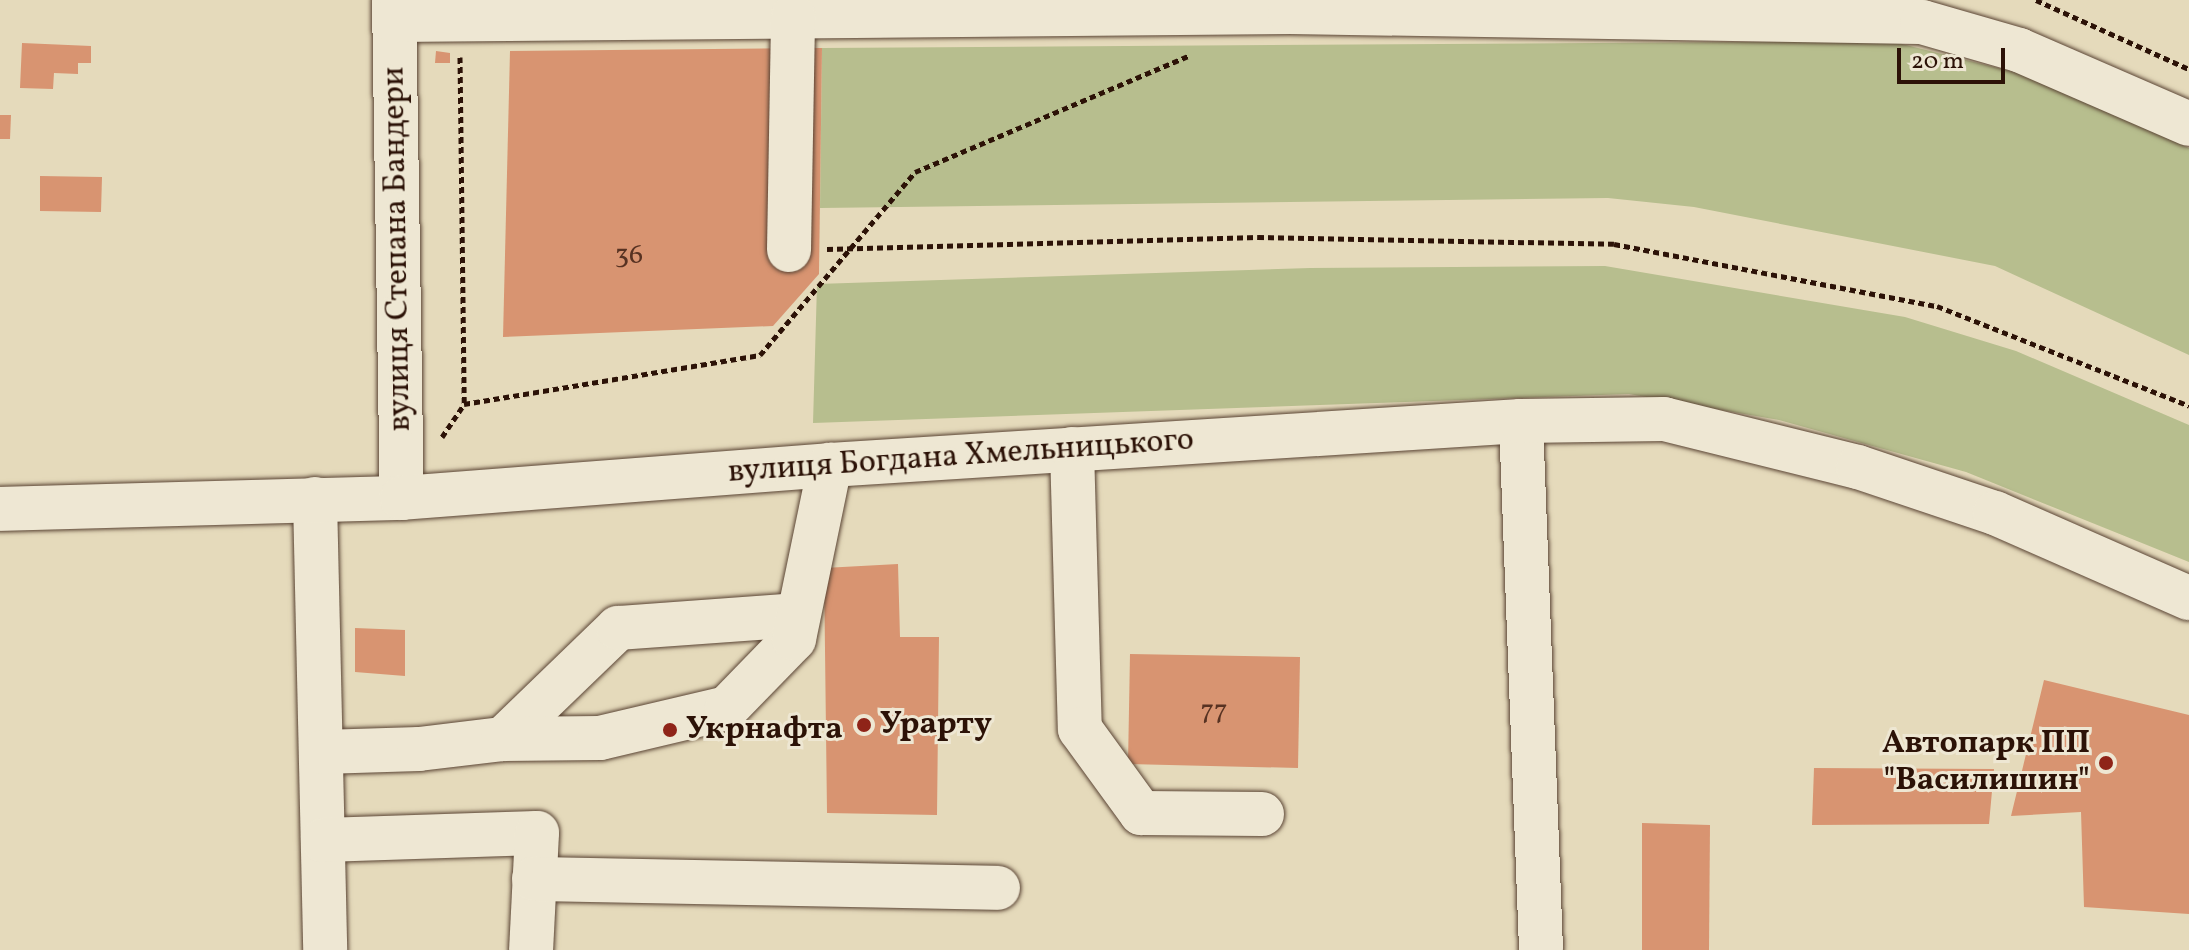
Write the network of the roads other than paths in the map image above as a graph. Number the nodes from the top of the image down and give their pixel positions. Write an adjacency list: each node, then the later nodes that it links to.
1 (1439, 8): 3 (street); 4 (street)
2 (394, 10): 4 (street); 10 (street, вулиця Степана Бандери)
3 (1820, 10): 5 (street)
4 (793, 16): 6 (street)
5 (2189, 124)
6 (789, 250)
7 (1521, 421): 8 (street, вулиця Богдана Хмельницького); 13 (street, вулиця Богдана Хмельницького); 23 (street)
8 (1072, 449): 9 (street, вулиця Богдана Хмельницького); 17 (street)
9 (830, 465): 10 (street, вулиця Богдана Хмельницького); 14 (street)
10 (402, 498): 11 (street, вулиця Богдана Хмельницького)
11 (315, 499): 12 (street, вулиця Богдана Хмельницького); 16 (street)
12 (0, 509)
13 (2189, 598)
14 (798, 615): 15 (street); 15 (street)
15 (503, 739): 16 (street)
16 (322, 752): 18 (street)
17 (1262, 814)
18 (323, 840): 19 (street); 21 (street)
19 (534, 879): 20 (street); 22 (street)
20 (998, 888)
21 (325, 950)
22 (531, 950)
23 (1541, 950)

